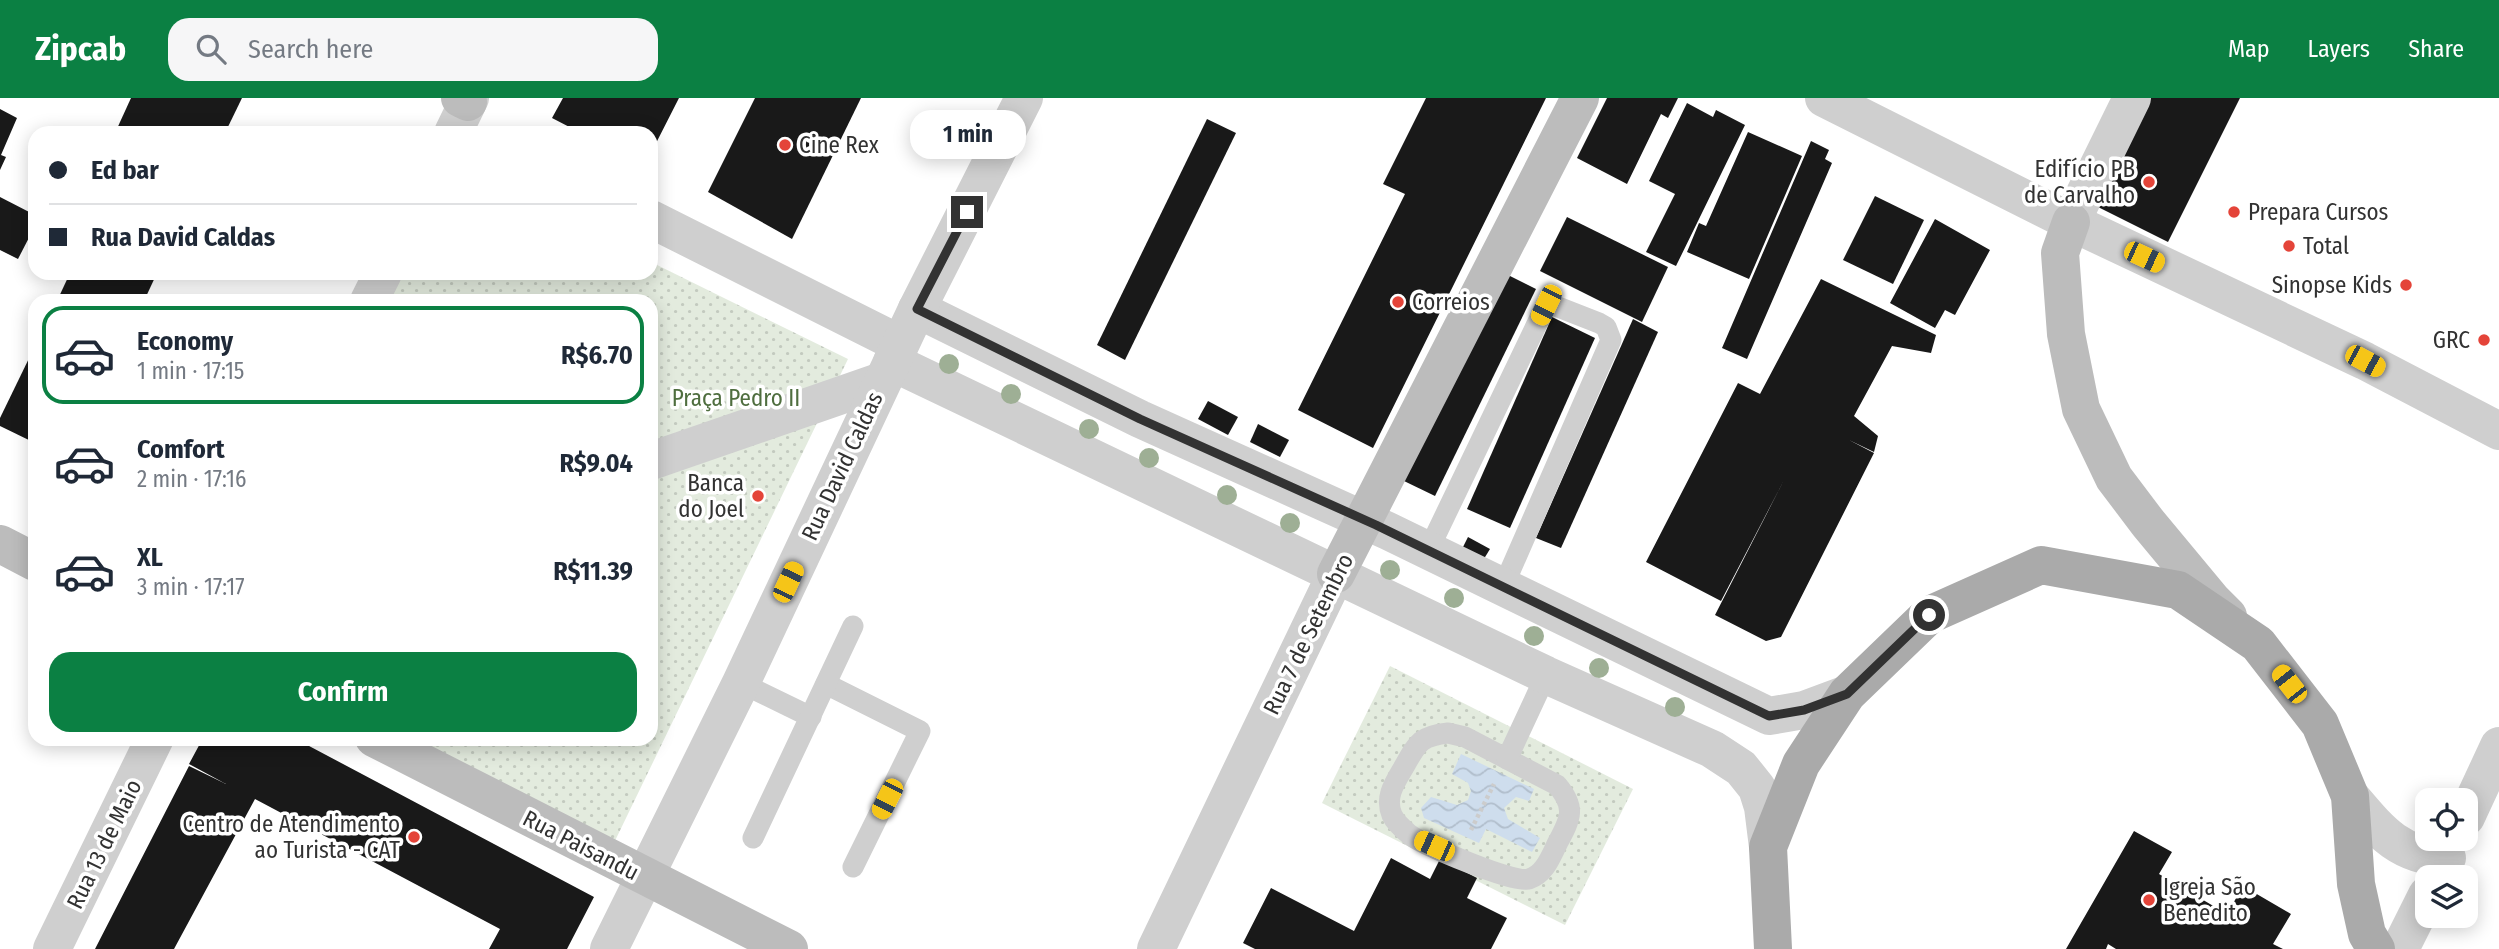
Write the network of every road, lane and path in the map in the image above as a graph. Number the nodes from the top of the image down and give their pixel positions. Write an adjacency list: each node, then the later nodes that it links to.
1 (1024, 98): 7 (street, Rua David Caldas)
2 (1580, 98): 15 (street, Rua 7 de Setembro)
3 (1824, 98): 5 (street)
4 (2132, 98): 5 (street)
5 (2071, 222): 12 (street); 23 (street)
6 (658, 223): 9 (street)
7 (917, 309): 8 (street); 9 (street, Rua David Caldas)
8 (994, 345): 10 (street); 11 (street)
9 (892, 362): 10 (street); 13 (street); 25 (street, Rua David Caldas)
10 (969, 399): 14 (street)
11 (1140, 419): 14 (street); 15 (street)
12 (2499, 431)
13 (658, 458)
14 (1117, 468): 19 (street)
15 (1363, 519): 17 (street); 19 (street, Rua 7 de Setembro)
16 (0, 544): 18 (street)
17 (1428, 551): 20 (street); 20 (lane)
18 (28, 558)
19 (1336, 574): 24 (street); 46 (street, Rua 7 de Setembro)
20 (1503, 587): 22 (street)
21 (853, 626): 26 (lane)
22 (1592, 631): 24 (street); 27 (street)
23 (2258, 644): 27 (main road); 35 (main road)
24 (1556, 680): 32 (lane); 38 (street)
25 (741, 683): 28 (lane); 41 (street, Rua David Caldas)
26 (826, 684): 28 (lane); 40 (lane)
27 (1847, 694): 38 (main road)
28 (811, 717): 36 (lane)
29 (151, 746): 43 (street, Rua 13 de Maio)
30 (390, 746): 41 (street, Rua Paisandu)
31 (2499, 746): 34 (street)
32 (1507, 759): 32 (lane)
33 (1495, 782): 37 (path)
34 (2478, 791)
35 (2350, 796): 39 (street); 48 (main road)
36 (753, 838)
37 (1466, 838)
38 (1768, 847): 47 (main road)
39 (2446, 858)
40 (853, 867)
41 (646, 878): 44 (street, Rua David Caldas); 45 (street, Rua Paisandu)
42 (2415, 919): 49 (street)
43 (52, 949)
44 (609, 949)
45 (789, 949)
46 (1156, 949)
47 (1773, 949)
48 (2376, 949)
49 (2400, 949)

